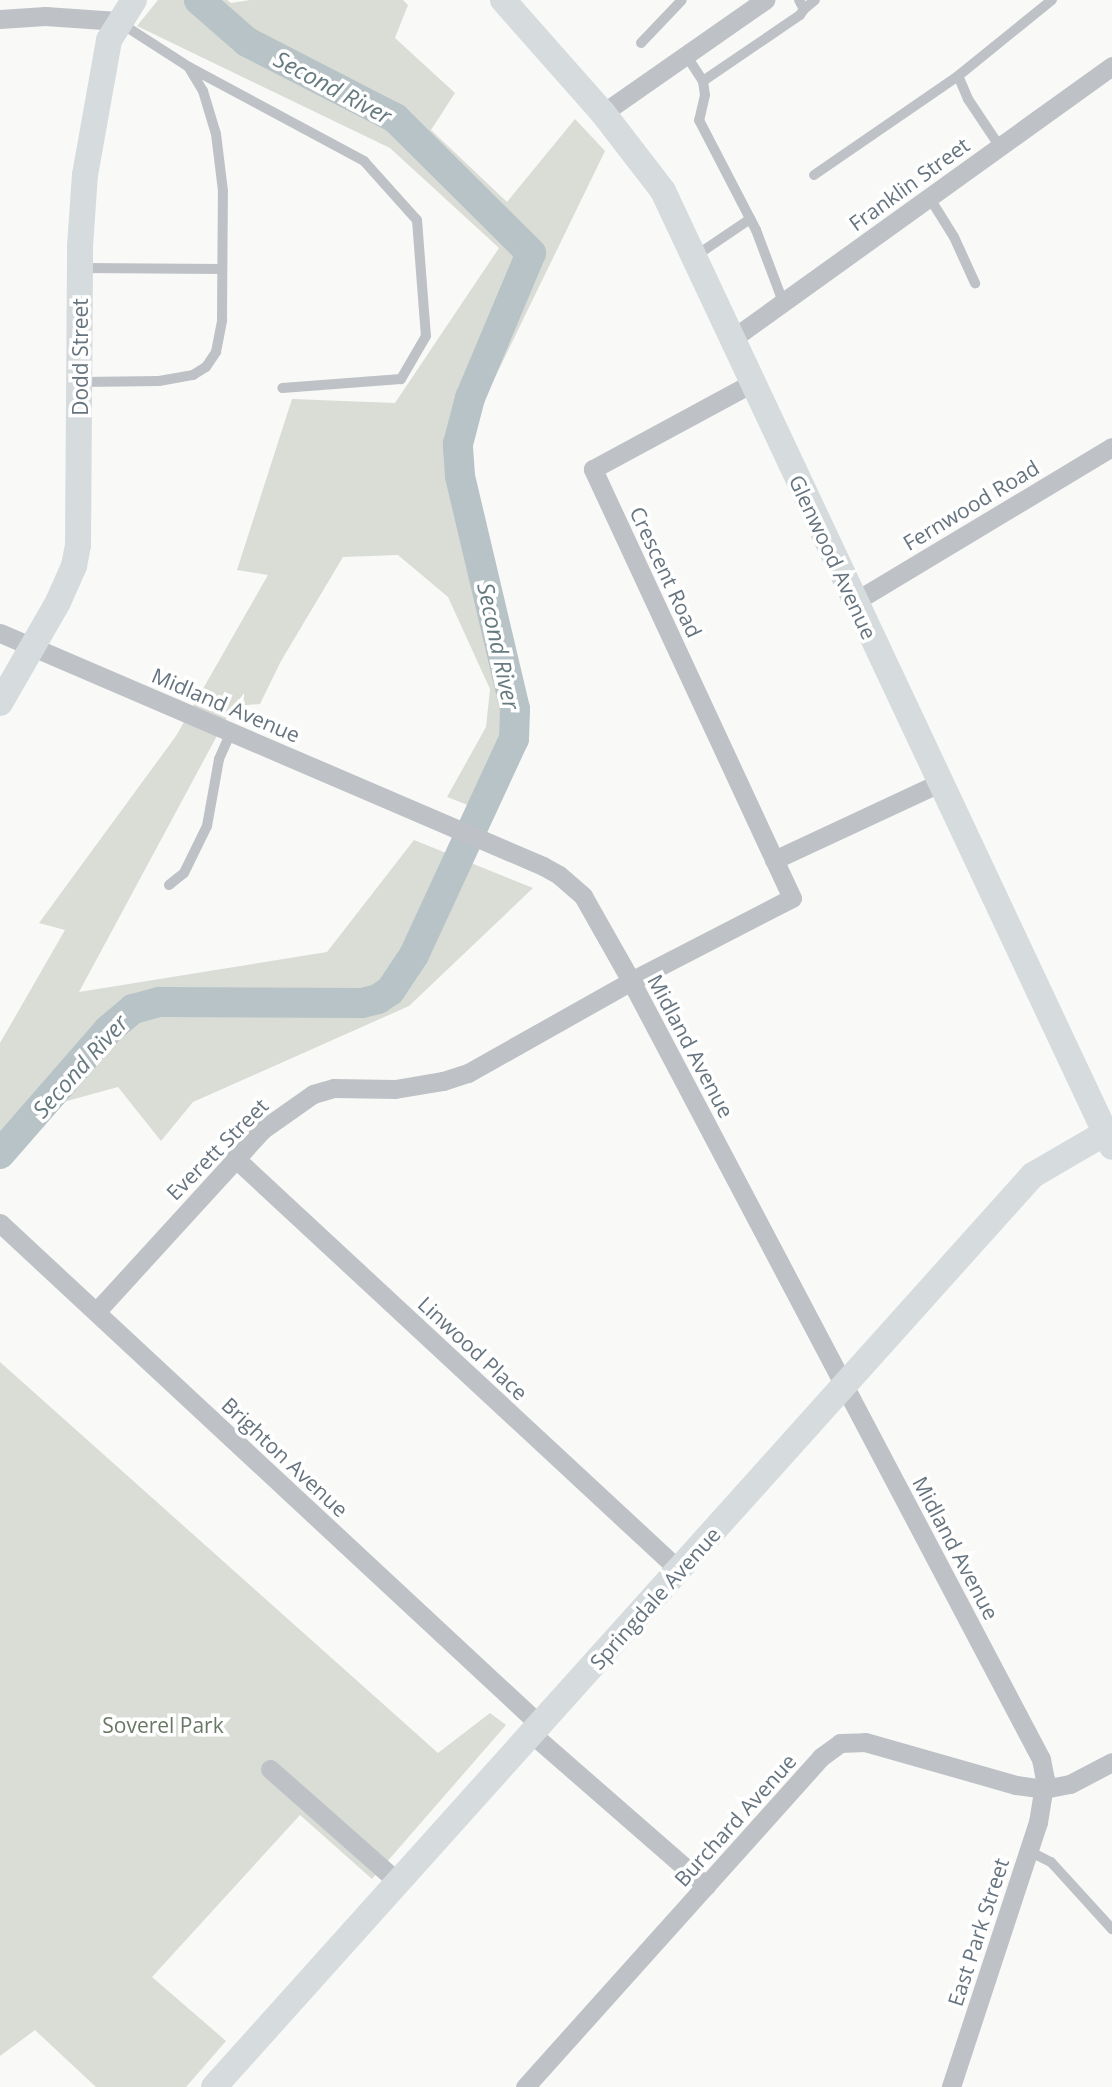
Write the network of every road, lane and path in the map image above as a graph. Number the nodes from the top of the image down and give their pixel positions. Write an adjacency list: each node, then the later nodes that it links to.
1 (503, 0): 16 (street, Glenwood Avenue)
2 (682, 0): 10 (lane)
3 (765, 0): 11 (street)
4 (815, 0): 6 (lane)
5 (1052, 0): 14 (lane)
6 (801, 4): 15 (lane)
7 (41, 8): 8 (street); 9 (street)
8 (126, 10): 13 (lane); 22 (street, Dodd Street)
9 (0, 19)
10 (641, 43)
11 (686, 55): 15 (lane); 16 (street)
12 (1112, 66): 17 (street, Franklin Street)
13 (189, 67): 23 (lane); 29 (lane)
14 (958, 76): 17 (lane); 18 (lane)
15 (703, 81): 20 (lane)
16 (603, 113): 21 (street, Glenwood Avenue)
17 (1000, 147): 19 (street, Franklin Street)
18 (814, 175)
19 (929, 197): 24 (lane); 25 (street, Franklin Street)
20 (750, 219): 21 (lane); 25 (lane)
21 (694, 257): 26 (street, Glenwood Avenue)
22 (80, 268): 23 (lane); 27 (street, Dodd Street)
23 (222, 269): 27 (lane)
24 (975, 283)
25 (783, 302): 26 (street, Franklin Street)
26 (732, 338): 28 (street, Glenwood Avenue)
27 (80, 382): 33 (street, Dodd Street)
28 (752, 383): 31 (street, Glenwood Avenue); 37 (street, Crescent Road)
29 (282, 388)
30 (1112, 447): 31 (street, Fernwood Road)
31 (854, 602): 36 (street, Glenwood Avenue)
32 (0, 633): 33 (street, Midland Avenue)
33 (34, 647): 34 (street, Dodd Street); 35 (street, Midland Avenue)
34 (0, 703)
35 (231, 732): 38 (lane); 39 (street, Midland Avenue)
36 (939, 783): 37 (street); 40 (street, Glenwood Avenue)
37 (774, 860): 39 (street, Everett Street)
38 (169, 885)
39 (631, 981): 41 (street, Everett Street); 44 (street, Midland Avenue)
40 (1109, 1136): 44 (street, Springdale Avenue)
41 (235, 1158): 43 (street, Everett Street); 45 (street, Linwood Place)
42 (0, 1223): 43 (street, Brighton Avenue)
43 (96, 1312): 46 (street, Brighton Avenue)
44 (846, 1386): 45 (street, Springdale Avenue); 49 (street, Midland Avenue)
45 (680, 1571): 46 (street, Springdale Avenue)
46 (536, 1729): 51 (street, Springdale Avenue); 52 (street, Brighton Avenue)
47 (1112, 1762): 49 (street)
48 (270, 1769): 51 (street)
49 (1044, 1790): 50 (street, East Park Street); 52 (street, Burchard Avenue)
50 (1029, 1851): 53 (lane); 56 (street, East Park Street)
51 (399, 1883): 54 (street, Springdale Avenue)
52 (706, 1886): 55 (street, Burchard Avenue)
53 (1112, 1929)
54 (214, 2087)
55 (525, 2087)
56 (951, 2087)

